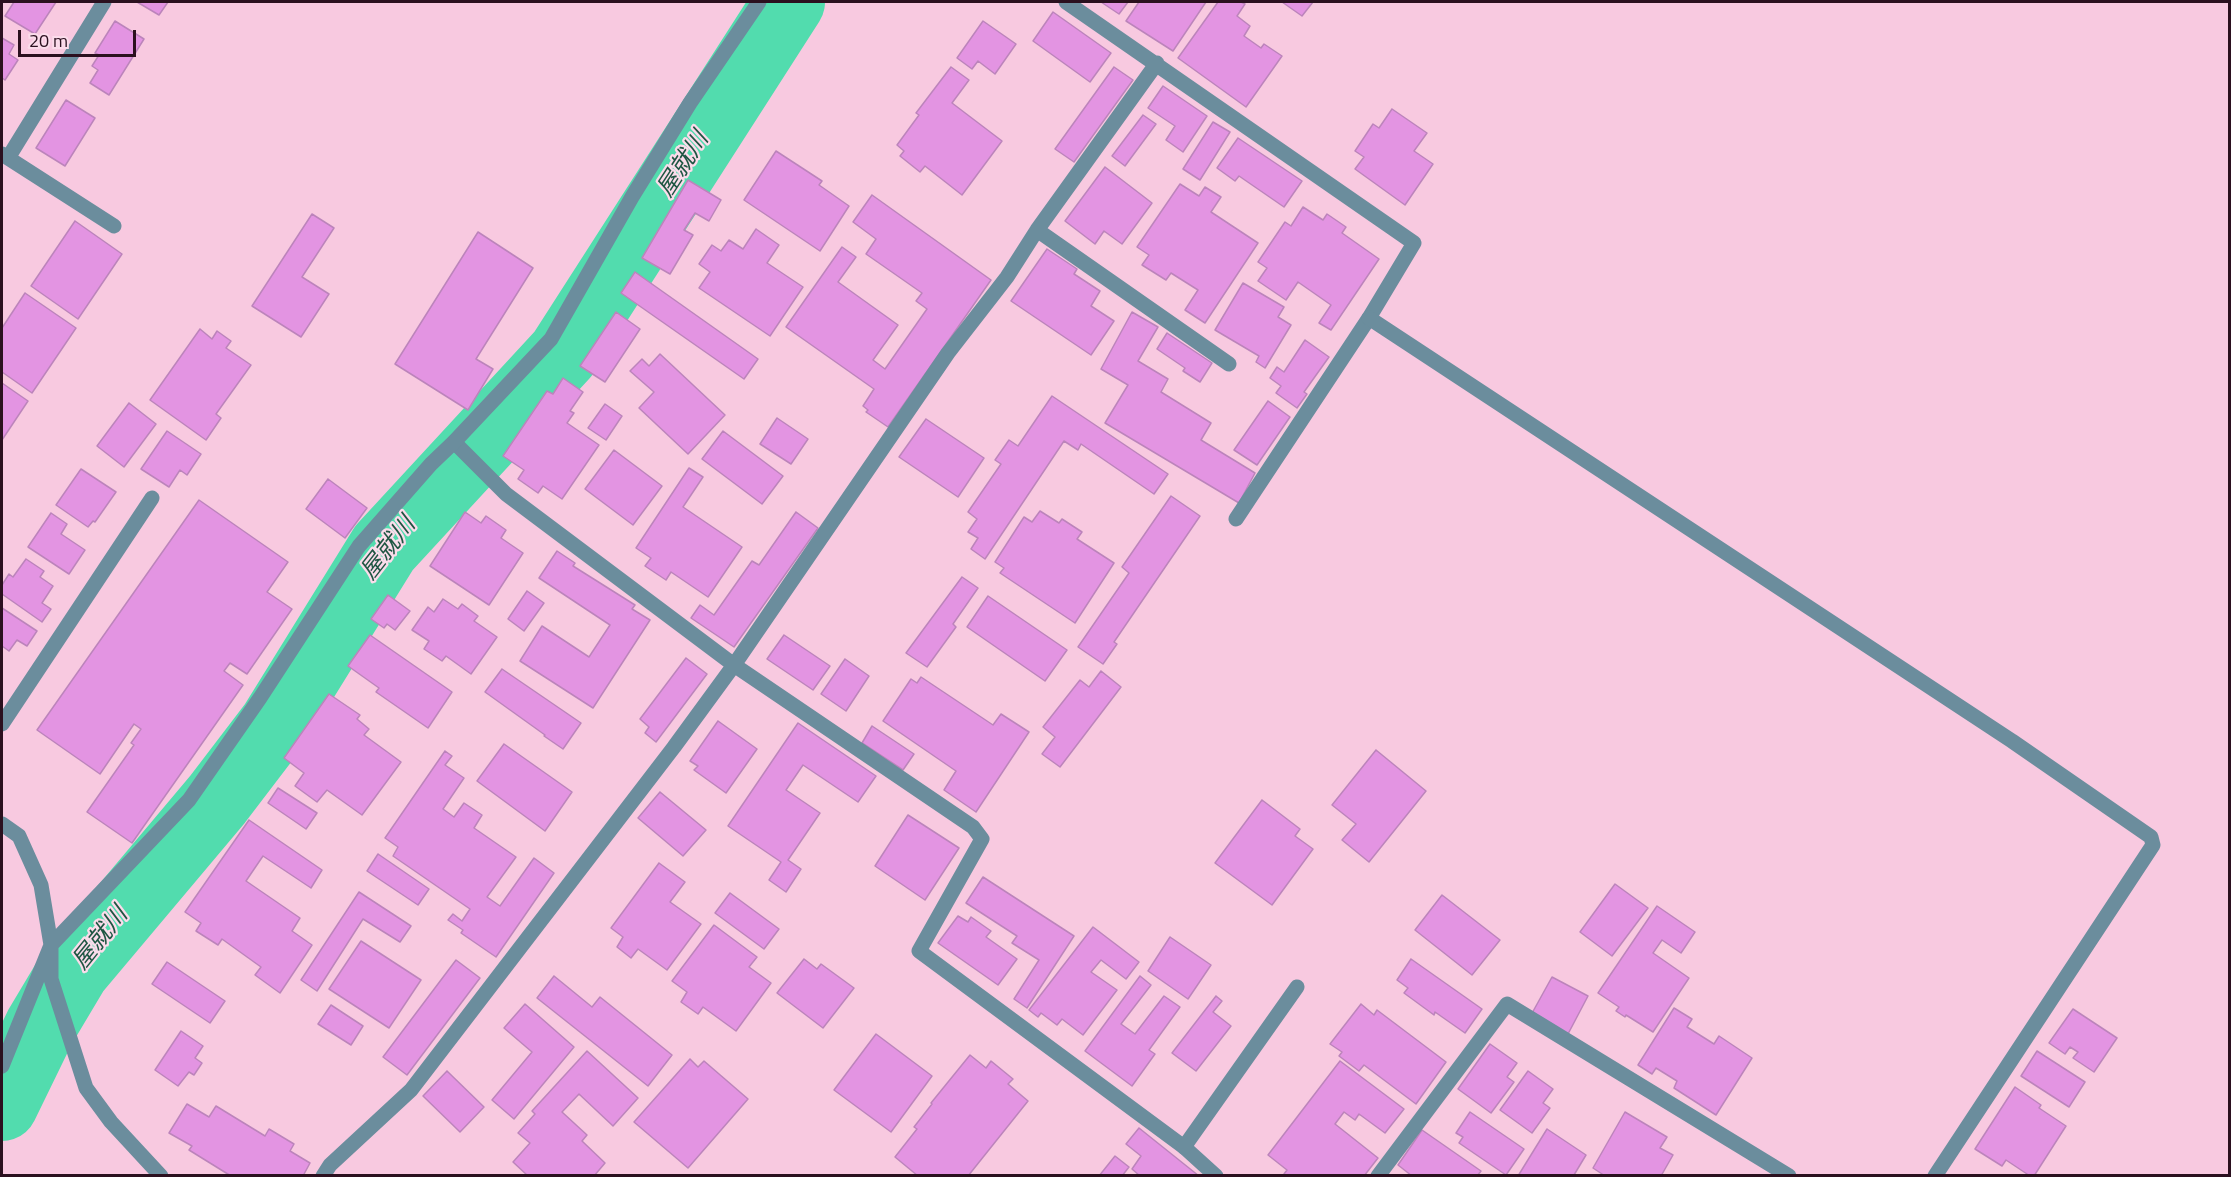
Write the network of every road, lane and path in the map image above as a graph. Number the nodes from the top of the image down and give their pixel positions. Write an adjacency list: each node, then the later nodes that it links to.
1 (104, 2): 5 (street)
2 (759, 2): 10 (street)
3 (1066, 2): 4 (street)
4 (1157, 63): 7 (street); 8 (street)
5 (5, 156): 6 (street)
6 (114, 226)
7 (1037, 230): 9 (street); 13 (street)
8 (1369, 318): 12 (street); 25 (street)
9 (1229, 364)
10 (460, 448): 13 (street); 16 (street)
11 (152, 498): 14 (street)
12 (1236, 519)
13 (734, 665): 19 (street); 21 (street)
14 (2, 724)
15 (2, 824): 16 (street)
16 (51, 945): 18 (street); 20 (street)
17 (1297, 987): 19 (street)
18 (2, 1066)
19 (1184, 1147): 22 (street)
20 (161, 1176)
21 (323, 1176)
22 (1216, 1176)
23 (1378, 1176): 24 (street)
24 (1789, 1176)
25 (1935, 1176)

